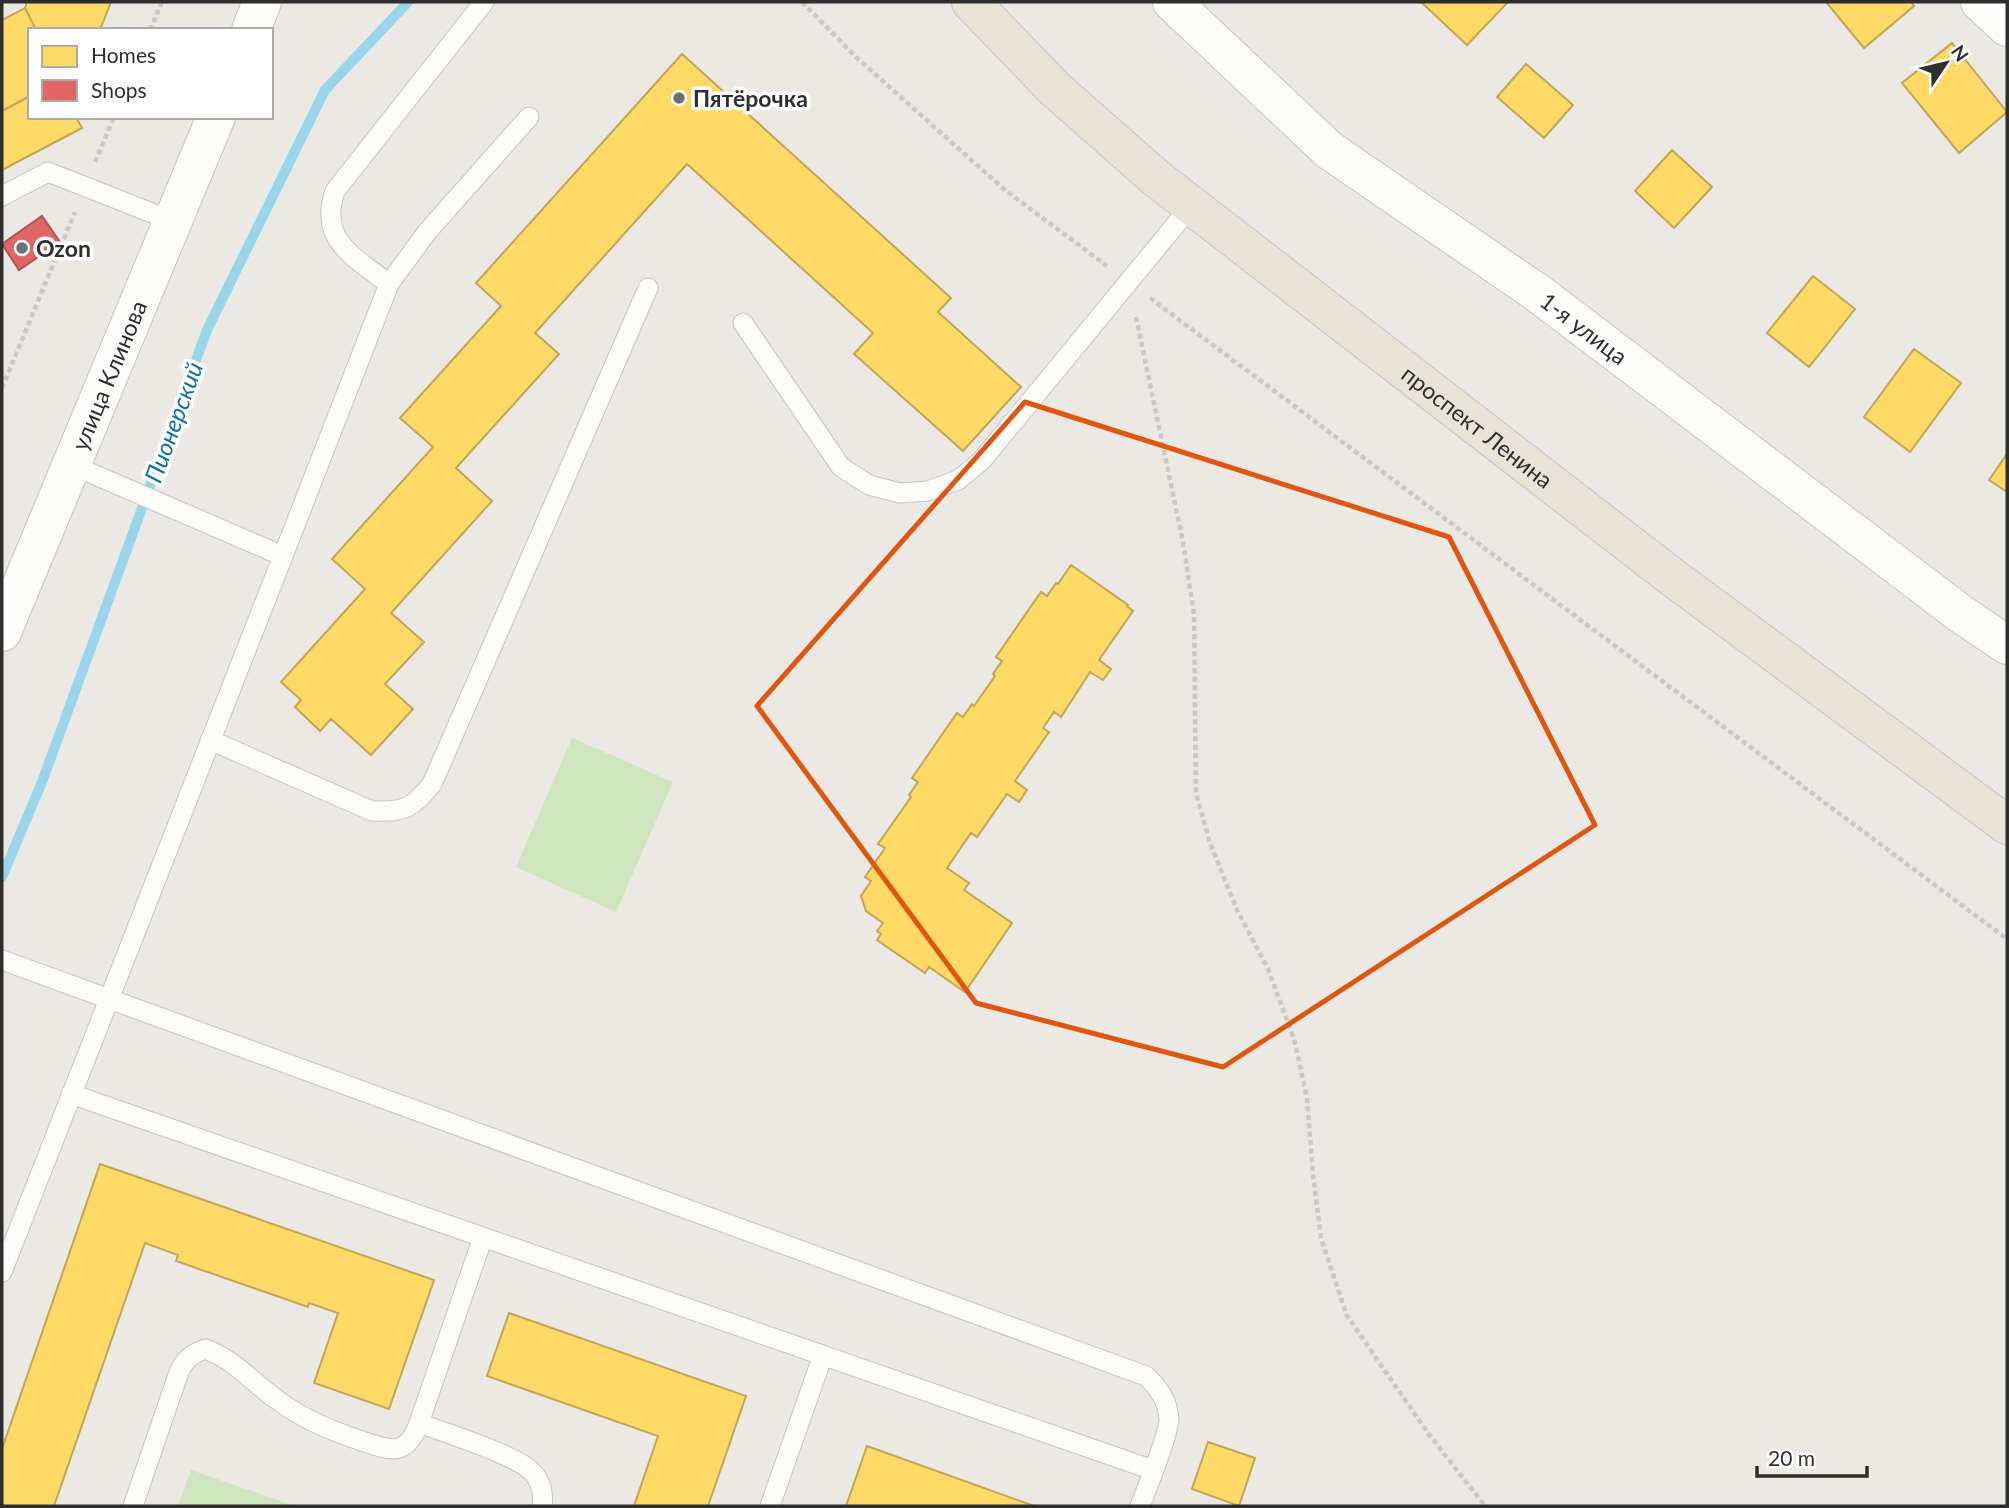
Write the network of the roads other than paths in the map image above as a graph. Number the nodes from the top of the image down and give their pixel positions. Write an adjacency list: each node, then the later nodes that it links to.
1 (262, 2): 7 (street)
2 (484, 2): 13 (lane)
3 (971, 2): 11 (main road, проспект Ленина)
4 (1172, 2): 19 (street, 1-я улица)
5 (1980, 2): 6 (street)
6 (2007, 27)
7 (252, 28)
8 (529, 117): 13 (lane)
9 (215, 119): 12 (street, улица Клинова)
10 (2, 195): 12 (lane)
11 (1191, 205): 15 (lane); 21 (main road, проспект Ленина)
12 (174, 222): 16 (street, улица Клинова)
13 (389, 284): 17 (lane)
14 (648, 288): 20 (lane)
15 (743, 323)
16 (72, 465): 17 (lane); 18 (street, улица Клинова)
17 (283, 556): 20 (lane)
18 (2, 632)
19 (2007, 645)
20 (210, 740): 23 (lane)
21 (2007, 825)
22 (2, 960): 23 (lane)
23 (108, 999): 24 (lane); 29 (lane)
24 (71, 1094): 25 (lane); 26 (lane)
25 (483, 1237): 27 (lane); 28 (lane)
26 (2, 1272)
27 (822, 1355): 29 (lane); 32 (lane)
28 (419, 1423): 30 (lane); 31 (lane)
29 (1153, 1470): 33 (lane)
30 (133, 1506)
31 (542, 1506)
32 (770, 1506)
33 (1140, 1506)

